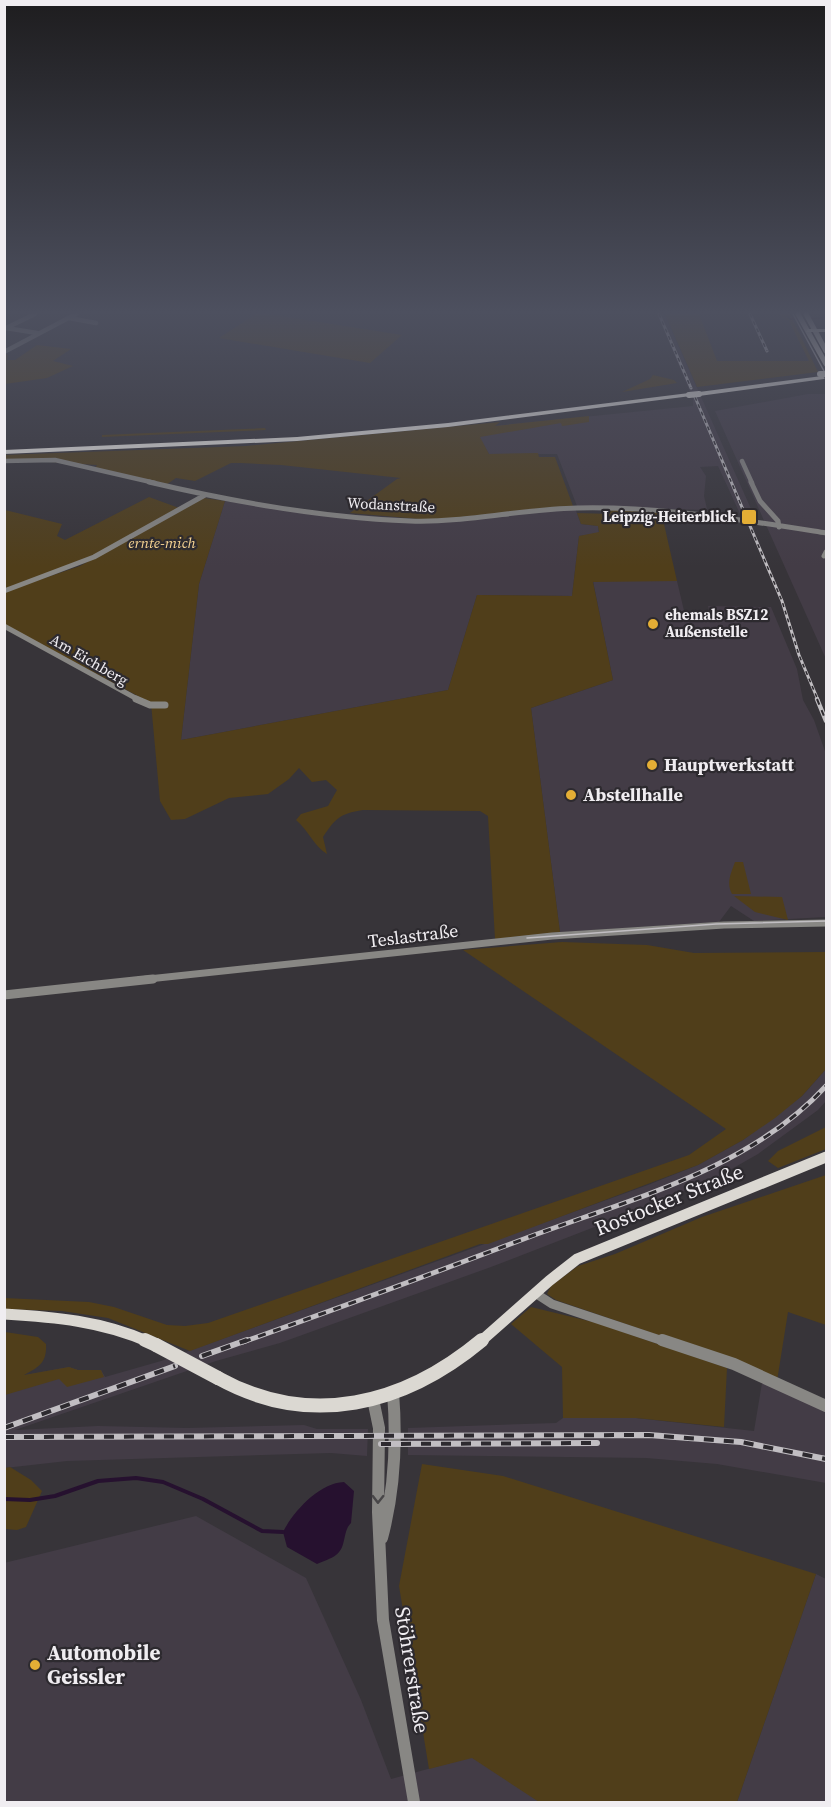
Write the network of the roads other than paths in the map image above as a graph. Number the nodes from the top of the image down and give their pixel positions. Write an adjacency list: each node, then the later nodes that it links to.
1 (647, 398): 2 (highway, bridge)
2 (4, 450)
3 (4, 460): 5 (street, Wodanstraße)
4 (742, 461): 6 (street)
5 (206, 495): 6 (street, Wodanstraße); 8 (street)
6 (780, 527): 7 (street, Wodanstraße)
7 (826, 535)
8 (4, 591)
9 (4, 626): 10 (street, Am Eichberg)
10 (165, 705)
11 (826, 923): 12 (street, Teslastraße)
12 (4, 995)
13 (826, 1157): 14 (main road, Rostocker Straße)
14 (535, 1293): 16 (main road, Rostocker Straße); 18 (street)
15 (4, 1314): 17 (main road, Rostocker Straße, bridge)
16 (393, 1392): 17 (main road, Rostocker Straße); 19 (street, Stöhrerstraße)
17 (373, 1399): 19 (street, Stöhrerstraße, one-way to 19)
18 (826, 1406)
19 (381, 1543): 20 (street, Stöhrerstraße)
20 (414, 1803)

